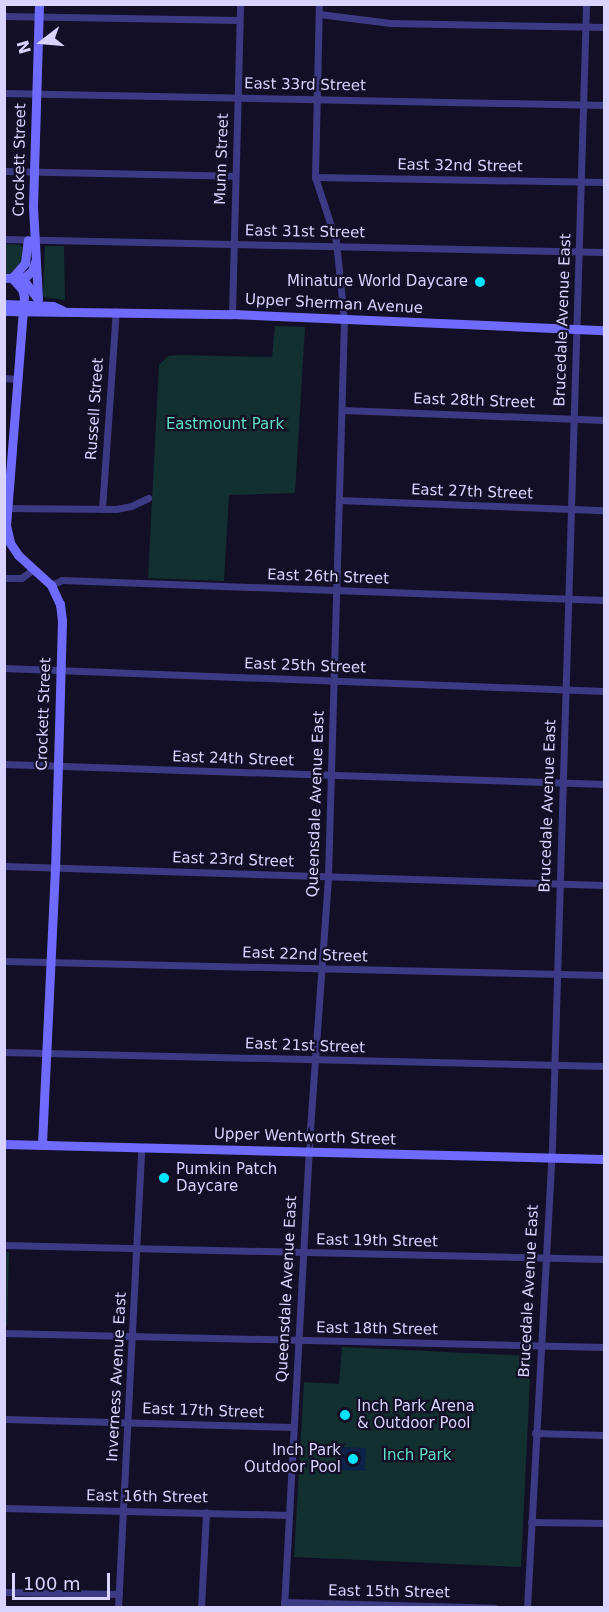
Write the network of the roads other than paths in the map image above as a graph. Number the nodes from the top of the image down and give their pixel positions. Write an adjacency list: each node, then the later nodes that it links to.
1 (39, 4): 7 (main road, Crockett Street)
2 (240, 4): 8 (street, Munn Street)
3 (319, 4): 5 (street, Queensdale Avenue East)
4 (586, 4): 9 (street, Brucedale Avenue East)
5 (320, 14): 9 (street); 14 (street, Queensdale Avenue East)
6 (4, 16): 7 (street)
7 (39, 16): 8 (street); 12 (main road, Crockett Street)
8 (239, 20): 13 (street, Munn Street)
9 (586, 26): 10 (street); 15 (street, Brucedale Avenue East)
10 (604, 27)
11 (4, 93): 12 (street, East 33rd Street)
12 (36, 94): 13 (street, East 33rd Street); 18 (main road, Crockett Street)
13 (237, 98): 14 (street, East 33rd Street); 19 (street, Munn Street)
14 (317, 99): 15 (street, East 33rd Street); 20 (street, Queensdale Avenue East)
15 (583, 104): 16 (street, East 33rd Street); 21 (street, Brucedale Avenue East)
16 (604, 105)
17 (4, 171): 18 (street)
18 (34, 172): 19 (street); 24 (main road, Crockett Street)
19 (235, 176): 25 (street, Munn Street)
20 (315, 177): 21 (street, East 32nd Street); 26 (street, Queensdale Avenue East)
21 (581, 182): 22 (street, East 32nd Street); 27 (street, Brucedale Avenue East)
22 (604, 182)
23 (4, 239): 24 (street, East 31st Street)
24 (31, 241): 25 (street, East 31st Street); 29 (main road, Crockett Street); 30 (main road)
25 (233, 245): 26 (street, East 31st Street); 37 (street, Munn Street)
26 (337, 247): 27 (street, East 31st Street); 38 (street, Queensdale Avenue East)
27 (580, 251): 28 (street, East 31st Street); 39 (street, Brucedale Avenue East)
28 (604, 252)
29 (36, 254): 30 (main road); 31 (main road, Crockett Street)
30 (8, 278): 31 (main road); 33 (main road)
31 (38, 299): 34 (main road)
32 (4, 304): 33 (main road, Upper Sherman Avenue)
33 (23, 308): 34 (main road, Upper Sherman Avenue); 35 (main road, Upper Sherman Avenue); 42 (main road)
34 (57, 308): 36 (main road, Upper Sherman Avenue)
35 (4, 311)
36 (116, 311): 37 (main road, Upper Sherman Avenue); 49 (street, Russell Street)
37 (232, 314): 38 (main road, Upper Sherman Avenue)
38 (344, 320): 39 (main road, Upper Sherman Avenue); 43 (street, Queensdale Avenue East)
39 (577, 329): 40 (main road, Upper Sherman Avenue); 44 (street, Brucedale Avenue East)
40 (604, 330)
41 (4, 378): 42 (street)
42 (17, 379): 48 (main road)
43 (342, 410): 44 (street, East 28th Street); 47 (street, Queensdale Avenue East)
44 (573, 419): 45 (street, East 28th Street); 50 (street, Brucedale Avenue East)
45 (604, 420)
46 (148, 498): 49 (street)
47 (339, 500): 50 (street, East 27th Street); 55 (street, Queensdale Avenue East)
48 (6, 508): 49 (street); 52 (main road)
49 (102, 508)
50 (570, 509): 51 (street, East 27th Street); 56 (street, Brucedale Avenue East)
51 (604, 510)
52 (33, 570): 53 (street); 54 (main road)
53 (4, 578)
54 (51, 585): 55 (street, East 26th Street); 59 (main road, Crockett Street)
55 (336, 591): 56 (street, East 26th Street); 60 (street, Queensdale Avenue East)
56 (568, 599): 57 (street, East 26th Street); 61 (street, Brucedale Avenue East)
57 (604, 600)
58 (4, 669): 59 (street, East 25th Street)
59 (60, 670): 60 (street, East 25th Street); 64 (main road, Crockett Street)
60 (334, 681): 61 (street, East 25th Street); 65 (street, Queensdale Avenue East)
61 (565, 690): 62 (street, East 25th Street); 66 (street, Brucedale Avenue East)
62 (604, 691)
63 (4, 764): 64 (street, East 24th Street)
64 (58, 767): 65 (street, East 24th Street); 69 (main road, Crockett Street)
65 (331, 776): 66 (street, East 24th Street); 70 (street, Queensdale Avenue East)
66 (562, 783): 67 (street, East 24th Street); 71 (street, Brucedale Avenue East)
67 (604, 784)
68 (4, 866): 69 (street, East 23rd Street)
69 (55, 868): 70 (street, East 23rd Street); 74 (main road, Crockett Street)
70 (328, 876): 71 (street, East 23rd Street); 75 (street, Queensdale Avenue East)
71 (559, 883): 72 (street, East 23rd Street); 76 (street, Brucedale Avenue East)
72 (604, 885)
73 (4, 962): 74 (street, East 22nd Street)
74 (51, 963): 75 (street, East 22nd Street); 79 (main road, Crockett Street)
75 (320, 969): 76 (street, East 22nd Street); 80 (street, Queensdale Avenue East)
76 (557, 974): 77 (street, East 22nd Street); 81 (street, Brucedale Avenue East)
77 (604, 975)
78 (4, 1052): 79 (street, East 21st Street)
79 (46, 1053): 80 (street, East 21st Street); 84 (main road, Crockett Street)
80 (314, 1059): 81 (street, East 21st Street); 86 (street, Queensdale Avenue East)
81 (554, 1065): 82 (street, East 21st Street); 87 (street, Brucedale Avenue East)
82 (604, 1066)
83 (4, 1144): 84 (main road, Upper Wentworth Street)
84 (42, 1145): 85 (main road, Upper Wentworth Street)
85 (141, 1148): 86 (main road, Upper Wentworth Street); 90 (street, Inverness Avenue East)
86 (308, 1152): 87 (main road, Upper Wentworth Street); 91 (street, Queensdale Avenue East)
87 (550, 1158): 88 (main road, Upper Wentworth Street); 92 (street, Brucedale Avenue East)
88 (604, 1159)
89 (4, 1245): 90 (street, East 19th Street)
90 (137, 1248): 91 (street, East 19th Street); 95 (street, Inverness Avenue East)
91 (303, 1252): 92 (street, East 19th Street); 96 (street, Queensdale Avenue East)
92 (544, 1258): 93 (street, East 19th Street); 97 (street, Brucedale Avenue East)
93 (604, 1259)
94 (4, 1333): 95 (street, East 18th Street)
95 (132, 1336): 96 (street, East 18th Street); 100 (street, Inverness Avenue East)
96 (298, 1340): 97 (street, East 18th Street); 101 (street, Queensdale Avenue East)
97 (539, 1347): 98 (street, East 18th Street); 102 (street, Brucedale Avenue East)
98 (604, 1347)
99 (4, 1419): 100 (street, East 17th Street)
100 (128, 1422): 101 (street, East 17th Street); 105 (street, Inverness Avenue East)
101 (293, 1426): 107 (street, Queensdale Avenue East)
102 (535, 1434): 103 (street); 108 (street, Brucedale Avenue East)
103 (604, 1435)
104 (4, 1508): 105 (street, East 16th Street)
105 (123, 1510): 106 (street, East 16th Street); 111 (street, Inverness Avenue East)
106 (206, 1512): 107 (street, East 16th Street); 114 (street)
107 (289, 1515): 112 (street, Queensdale Avenue East)
108 (531, 1522): 109 (street); 116 (street, Brucedale Avenue East)
109 (604, 1523)
110 (4, 1592): 111 (street)
111 (119, 1594): 113 (street, Inverness Avenue East)
112 (284, 1605): 115 (street, East 15th Street)
113 (118, 1608)
114 (201, 1608)
115 (494, 1608)
116 (527, 1608)

